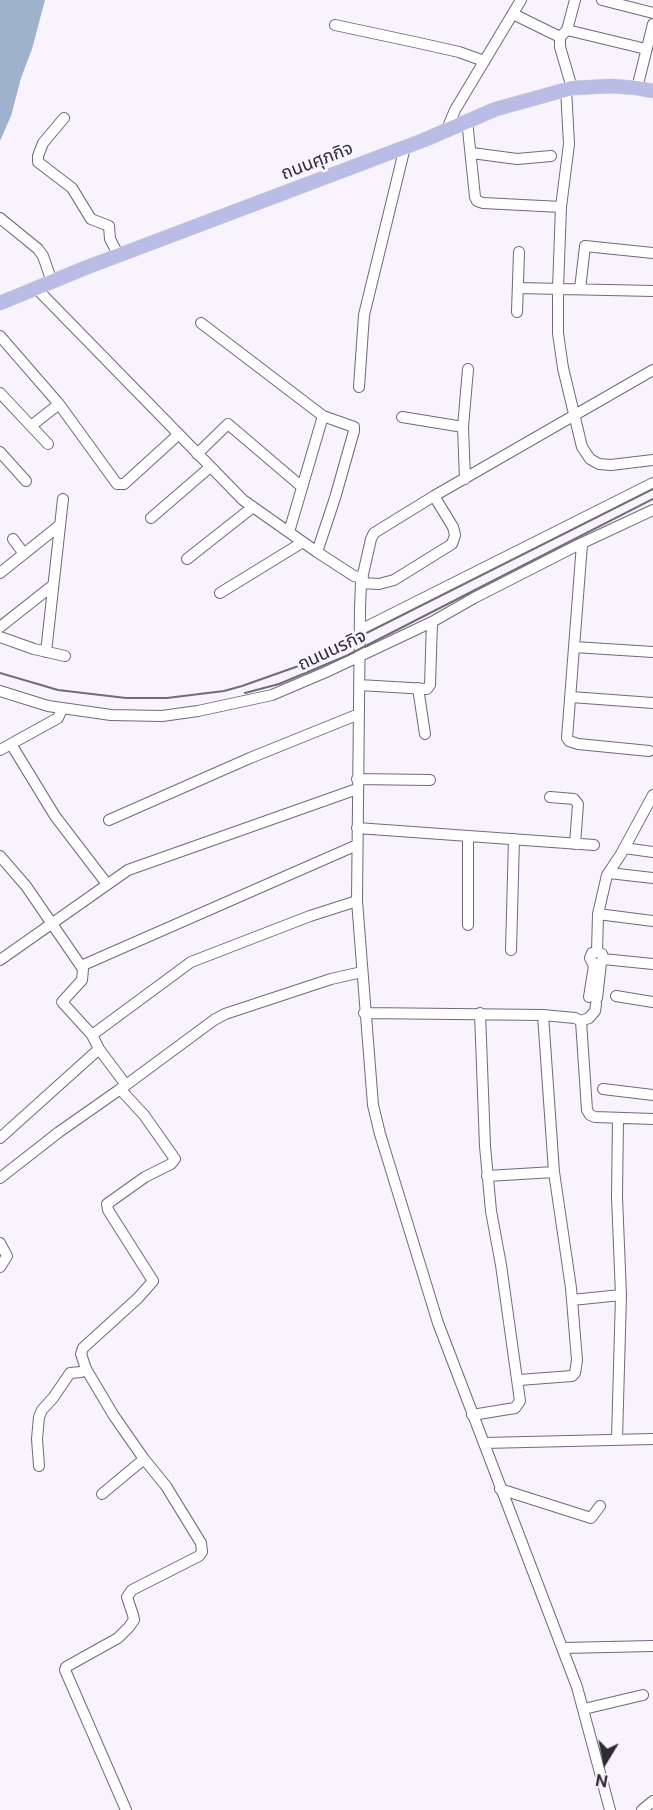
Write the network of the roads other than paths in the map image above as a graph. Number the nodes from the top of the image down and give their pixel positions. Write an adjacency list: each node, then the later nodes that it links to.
1 (521, 0): 5 (street)
2 (575, 0): 8 (street)
3 (602, 0): 4 (street)
4 (653, 13)
5 (513, 14): 8 (street); 10 (street)
6 (653, 24): 9 (street)
7 (335, 25): 10 (street)
8 (563, 34): 9 (street); 12 (street)
9 (646, 50): 11 (street)
10 (484, 61): 16 (street)
11 (637, 87): 12 (main road, ถนนศุภกิจ); 13 (main road, ถนนศุภกิจ)
12 (569, 88): 15 (main road, ถนนศุภกิจ); 20 (street)
13 (653, 91)
14 (64, 118): 24 (street)
15 (467, 120): 16 (main road, ถนนศุภกิจ); 18 (street)
16 (447, 129): 17 (main road, ถนนศุภกิจ)
17 (405, 147): 24 (main road, ถนนศุภกิจ); 37 (street)
18 (472, 153): 19 (street); 20 (street)
19 (551, 156)
20 (561, 207): 28 (street)
21 (0, 218): 25 (street)
22 (519, 252): 27 (street)
23 (653, 253): 29 (street)
24 (119, 256): 25 (main road, ถนนศุภกิจ)
25 (52, 282): 26 (main road, ถนนศุภกิจ)
26 (36, 288): 31 (main road, ถนนศุภกิจ); 45 (street)
27 (518, 288): 28 (street); 32 (street)
28 (558, 289): 29 (street); 41 (street)
29 (580, 289): 30 (street)
30 (653, 291)
31 (0, 303)
32 (517, 312)
33 (201, 323): 40 (street)
34 (0, 336): 39 (street)
35 (468, 369): 44 (street)
36 (653, 370): 41 (street)
37 (359, 387)
38 (0, 393): 43 (street)
39 (59, 404): 43 (street); 45 (street)
40 (323, 416): 54 (street); 65 (street)
41 (574, 416): 49 (street); 51 (street)
42 (402, 417): 44 (street)
43 (31, 426): 46 (street)
44 (464, 428): 51 (street)
45 (179, 434): 48 (street)
46 (48, 444)
47 (0, 452): 52 (street)
48 (197, 454): 50 (street); 54 (street)
49 (653, 460)
50 (210, 468): 57 (street); 59 (street)
51 (465, 479): 55 (street)
52 (26, 481)
53 (653, 483): 74 (street)
54 (302, 487): 61 (street)
55 (434, 496): 69 (street); 69 (street)
56 (63, 499): 60 (street)
57 (253, 507): 61 (street); 67 (street)
58 (653, 510): 64 (street, ถนนนรกิจ)
59 (151, 518)
60 (60, 525): 66 (street); 70 (street)
61 (289, 532): 63 (street)
62 (13, 539): 66 (street)
63 (303, 542): 65 (street); 71 (street)
64 (582, 544): 72 (street, ถนนนรกิจ); 76 (street)
65 (317, 552): 69 (street)
66 (24, 554): 68 (street)
67 (187, 559)
68 (0, 573)
69 (362, 581): 74 (street)
70 (52, 586): 73 (street); 77 (street)
71 (220, 593)
72 (432, 622): 80 (street, ถนนนรกิจ); 82 (street)
73 (0, 627)
74 (360, 630): 80 (street)
75 (0, 637): 77 (street)
76 (574, 647): 78 (street); 84 (street)
77 (46, 652): 79 (street)
78 (653, 652)
79 (65, 656)
80 (359, 656): 81 (street); 86 (street, ถนนนรกิจ)
81 (359, 685): 82 (street); 87 (street)
82 (418, 688): 88 (street)
83 (0, 691): 86 (street, ถนนนรกิจ)
84 (571, 697): 85 (street); 91 (street)
85 (653, 704)
86 (62, 708): 89 (street)
87 (359, 714): 93 (street); 97 (street)
88 (425, 734)
89 (11, 744): 90 (street); 109 (street)
90 (0, 750)
91 (649, 751)
92 (430, 780): 93 (street)
93 (357, 784): 98 (street); 109 (street)
94 (653, 795): 96 (street)
95 (550, 797): 101 (street)
96 (648, 814): 104 (street)
97 (109, 820)
98 (357, 828): 99 (street); 102 (street)
99 (468, 836): 100 (street); 113 (street)
100 (514, 839): 101 (street); 115 (street)
101 (575, 844): 103 (street)
102 (357, 845): 110 (street); 119 (street)
103 (594, 845)
104 (624, 848): 105 (street); 107 (street)
105 (653, 852)
106 (0, 856): 114 (street)
107 (609, 873): 108 (street); 111 (street)
108 (653, 878)
109 (107, 884): 114 (street)
110 (357, 901): 120 (street); 127 (street)
111 (598, 914): 112 (street); 116 (street)
112 (653, 921)
113 (468, 925)
114 (51, 926): 117 (street); 119 (street)
115 (511, 950)
116 (599, 959): 118 (street); 126 (street)
117 (0, 960)
118 (653, 964)
119 (81, 966): 127 (street)
120 (362, 972): 123 (street); 129 (street)
121 (616, 996): 122 (street)
122 (653, 1002)
123 (364, 1012): 124 (street); 144 (street)
124 (480, 1013): 125 (street); 136 (street)
125 (543, 1015): 126 (street); 135 (street)
126 (585, 1020): 132 (street)
127 (92, 1035): 128 (street)
128 (99, 1049): 129 (street); 134 (street)
129 (123, 1087): 137 (street); 142 (street)
130 (603, 1089): 131 (street)
131 (653, 1095)
132 (618, 1118): 133 (street); 140 (street)
133 (653, 1119)
134 (0, 1138)
135 (554, 1172): 136 (street); 141 (street)
136 (487, 1176): 143 (street)
137 (0, 1178)
138 (0, 1243): 139 (street)
139 (0, 1267)
140 (621, 1295): 141 (street); 145 (street)
141 (572, 1300): 143 (street)
142 (86, 1369): 148 (street); 149 (street)
143 (519, 1380): 144 (street)
144 (472, 1415): 147 (street)
145 (617, 1439): 146 (street); 147 (street)
146 (653, 1439)
147 (484, 1443): 150 (street)
148 (144, 1460): 151 (street); 158 (street)
149 (39, 1466)
150 (500, 1489): 152 (street); 154 (street)
151 (102, 1494)
152 (600, 1506)
153 (653, 1646): 154 (street)
154 (563, 1648): 156 (street)
155 (643, 1695): 156 (street)
156 (584, 1709): 159 (street)
157 (653, 1801): 160 (street)
158 (126, 1810)
159 (610, 1810)
160 (642, 1810)

